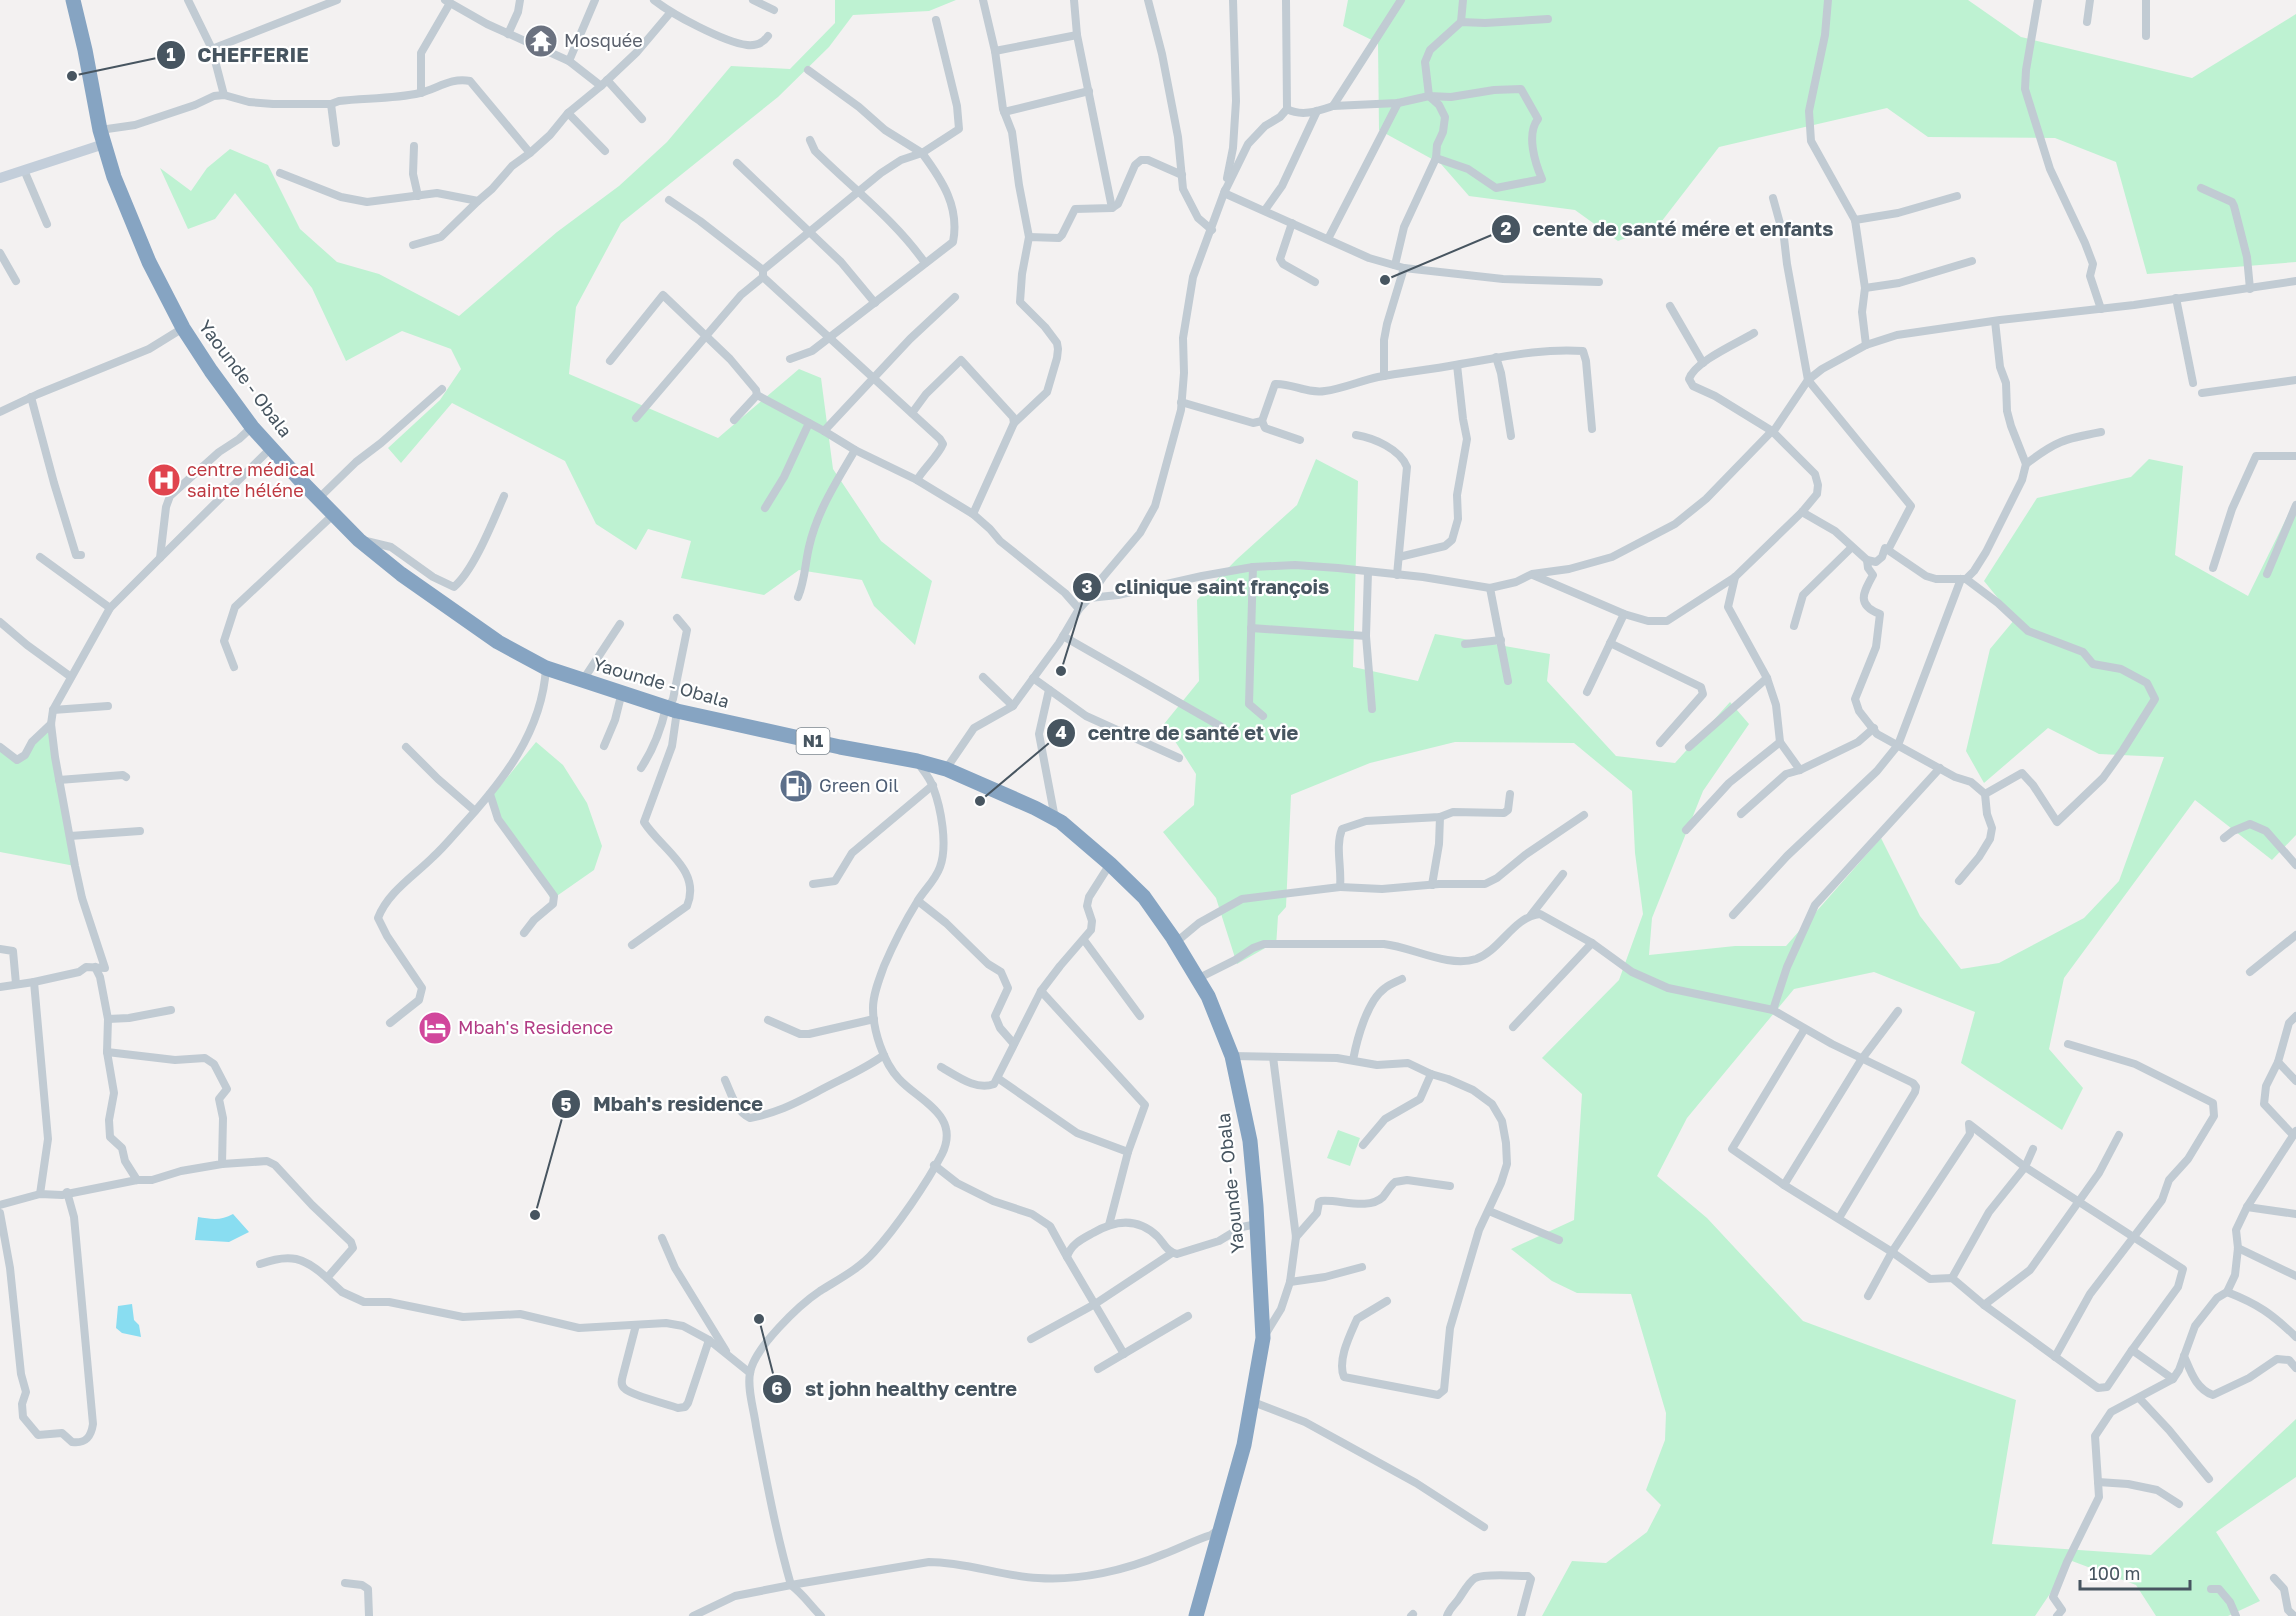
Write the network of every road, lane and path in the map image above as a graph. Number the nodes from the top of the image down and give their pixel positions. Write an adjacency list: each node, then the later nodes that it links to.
1 (73, 0): 47 (highway, Yaounde - Obala / N1)
2 (188, 0): 30 (street)
3 (337, 0): 30 (street)
4 (520, 0): 26 (street)
5 (595, 0): 32 (street)
6 (654, 0): 21 (street)
7 (753, 0): 20 (street)
8 (983, 0): 31 (street)
9 (1074, 0): 27 (street)
10 (1148, 0): 58 (street)
11 (1233, 0): 62 (street)
12 (1286, 0): 42 (street)
13 (1401, 0): 41 (street)
14 (1463, 0): 24 (street)
15 (1828, 0): 70 (street)
16 (2038, 0): 94 (street)
17 (2090, 0): 25 (street)
18 (2146, 0): 29 (street)
19 (448, 1): 26 (street); 36 (street)
20 (774, 10)
21 (670, 13): 28 (street); 34 (street)
22 (936, 20): 53 (street)
23 (1548, 20): 24 (street)
24 (1461, 22): 38 (street)
25 (2086, 22)
26 (507, 34): 32 (street)
27 (1077, 35): 31 (street); 35 (street)
28 (768, 36)
29 (2146, 36)
30 (212, 49): 37 (street)
31 (995, 51): 44 (street)
32 (569, 62): 34 (street)
33 (808, 70): 53 (street)
34 (604, 83): 45 (street); 46 (street)
35 (1089, 91): 44 (street); 68 (street)
36 (421, 93): 40 (street); 52 (street)
37 (224, 95): 40 (street); 47 (street)
38 (1429, 96): 39 (street); 54 (street); 54 (street)
39 (1398, 103): 41 (street); 76 (street)
40 (331, 104): 49 (street)
41 (1333, 106): 43 (street)
42 (1287, 109): 43 (street); 62 (street)
43 (1317, 111): 69 (street)
44 (1004, 112): 75 (street)
45 (568, 113): 51 (street); 52 (street)
46 (642, 119)
47 (102, 137): 56 (street); 96 (highway, Yaounde - Obala / N1)
48 (810, 140): 61 (street)
49 (336, 143)
50 (414, 146): 63 (street)
51 (605, 151)
52 (530, 153): 67 (street)
53 (922, 153): 61 (street); 80 (street)
54 (1436, 158): 81 (street)
55 (737, 163): 74 (street)
56 (24, 170): 59 (street); 72 (street)
57 (280, 173): 63 (street)
58 (1182, 175): 68 (street); 73 (street)
59 (0, 178)
60 (2201, 188): 89 (street)
61 (857, 192): 74 (street); 80 (street)
62 (1224, 193): 69 (street); 73 (street)
63 (418, 196): 67 (street)
64 (1957, 196): 70 (street)
65 (1773, 198): 108 (street)
66 (669, 200): 83 (street)
67 (478, 201): 77 (street)
68 (1112, 208): 75 (street)
69 (1265, 210): 71 (street)
70 (1855, 220): 88 (street)
71 (1292, 223): 76 (street); 86 (street)
72 (47, 224)
73 (1212, 230): 115 (street)
74 (810, 232): 83 (street); 92 (street)
75 (1029, 237): 122 (street)
76 (1328, 239): 81 (street)
77 (413, 244)
78 (0, 253): 84 (street)
79 (1971, 261): 88 (street)
80 (925, 264): 92 (street)
81 (1395, 266): 82 (street)
82 (1404, 268): 87 (street); 106 (street)
83 (763, 274): 98 (street); 99 (street)
84 (15, 281)
85 (2296, 281): 89 (street)
86 (1315, 282)
87 (1599, 282)
88 (1865, 288): 100 (street)
89 (2250, 289): 91 (street)
90 (955, 297): 107 (street)
91 (2176, 298): 94 (street); 110 (street)
92 (875, 303): 99 (street)
93 (1670, 306): 104 (street)
94 (2101, 309): 95 (street)
95 (1995, 321): 100 (street); 134 (street)
96 (183, 328): 114 (street); 123 (highway, Yaounde - Obala / N1)
97 (1754, 333): 104 (street)
98 (706, 335): 103 (street); 113 (street); 118 (street)
99 (829, 338): 102 (street); 107 (street)
100 (1866, 345): 108 (street)
101 (1496, 357): 105 (street); 124 (street); 129 (street)
102 (790, 359)
103 (610, 361)
104 (1703, 363): 126 (street)
105 (1457, 365): 106 (street); 148 (street)
106 (1384, 376): 120 (street)
107 (872, 379): 117 (street); 125 (street)
108 (1808, 380): 126 (street); 145 (street)
109 (2296, 380): 112 (street)
110 (2193, 383)
111 (442, 389): 137 (street)
112 (2202, 393)
113 (757, 395): 119 (street); 121 (street)
114 (31, 398): 116 (street); 146 (street)
115 (1181, 402): 120 (street); 161 (street)
116 (0, 412)
117 (912, 413): 122 (street); 135 (street)
118 (636, 418)
119 (734, 420)
120 (1262, 421): 130 (street)
121 (809, 423): 125 (street); 139 (street)
122 (1014, 423): 142 (street)
123 (252, 427): 131 (highway, Yaounde - Obala / N1); 149 (street)
124 (1592, 429)
125 (824, 431): 132 (street)
126 (1772, 431): 140 (street); 154 (street)
127 (2101, 432): 134 (street)
128 (1356, 435): 148 (street)
129 (1511, 436)
130 (1300, 440)
131 (272, 447): 137 (highway, Yaounde - Obala / N1); 149 (street)
132 (855, 450): 135 (street); 160 (street)
133 (2296, 456): 152 (street)
134 (2026, 464): 158 (street)
135 (917, 480): 142 (street)
136 (504, 496): 143 (street)
137 (319, 498): 141 (highway, Yaounde - Obala / N1)
138 (2296, 504): 155 (street)
139 (765, 508)
140 (1802, 512): 144 (street); 157 (street)
141 (334, 514): 143 (highway, Yaounde - Obala / N1); 175 (street)
142 (973, 514): 163 (street)
143 (359, 540): 176 (highway, Yaounde - Obala / N1)
144 (1851, 548): 150 (street); 168 (street)
145 (1888, 550): 150 (street); 158 (street)
146 (81, 555)
147 (40, 557): 162 (street)
148 (1399, 557): 156 (street)
149 (160, 558): 162 (street)
150 (1867, 560): 194 (street)
151 (1253, 567): 153 (street); 161 (street); 169 (street)
152 (2213, 568)
153 (1368, 572): 156 (street); 171 (street)
154 (1532, 574): 159 (street); 164 (street)
155 (2267, 574)
156 (1397, 575): 159 (street)
157 (1735, 577): 164 (street); 180 (street)
158 (1964, 579): 198 (street); 213 (street)
159 (1490, 588): 172 (street)
160 (798, 597)
161 (1089, 598): 163 (street)
162 (110, 608): 177 (street)
163 (1079, 609): 170 (street)
164 (1624, 614): 173 (street)
165 (677, 618): 190 (street)
166 (0, 622): 177 (street)
167 (620, 624): 181 (street)
168 (1794, 626)
169 (1251, 628): 171 (street); 191 (street)
170 (1063, 636): 179 (street); 193 (street)
171 (1366, 636): 188 (street)
172 (1501, 640): 174 (street); 182 (street)
173 (1610, 643): 185 (street); 196 (street)
174 (1465, 644)
175 (234, 667)
176 (546, 668): 181 (highway, Yaounde - Obala / N1); 211 (street)
177 (71, 677): 189 (street)
178 (983, 677): 187 (street)
179 (1033, 678): 183 (street); 187 (street)
180 (1767, 678): 195 (street); 201 (street)
181 (583, 681): 184 (highway, Yaounde - Obala / N1)
182 (1508, 681)
183 (1049, 690): 202 (street); 218 (street)
184 (622, 692): 190 (highway, Yaounde - Obala / N1); 197 (street)
185 (1587, 692)
186 (108, 706): 189 (street)
187 (1013, 706): 206 (street)
188 (1372, 709)
189 (53, 710): 192 (street)
190 (671, 710): 203 (highway, Yaounde - Obala / N1); 204 (street); 238 (street)
191 (1263, 717)
192 (51, 724): 199 (street); 209 (street)
193 (1220, 726)
194 (1874, 728): 198 (street); 207 (street)
195 (1780, 742): 207 (street); 219 (street)
196 (1660, 743)
197 (604, 746)
198 (1898, 746): 205 (street); 232 (street)
199 (0, 747)
200 (406, 747): 214 (street)
201 (1689, 747)
202 (1179, 758)
203 (917, 761): 206 (highway, Yaounde - Obala / N1); 210 (street)
204 (641, 768)
205 (1940, 768): 213 (street); 249 (street)
206 (946, 769): 218 (highway, Yaounde - Obala / N1)
207 (1800, 770): 215 (street)
208 (126, 777): 209 (street)
209 (59, 780): 221 (street)
210 (933, 785): 227 (street); 230 (street)
211 (490, 794): 214 (street); 233 (street)
212 (1510, 794): 217 (street)
213 (1985, 794): 226 (street)
214 (476, 811): 256 (street)
215 (1741, 814)
216 (1584, 815): 228 (street)
217 (1440, 817): 228 (street); 229 (street)
218 (1061, 822): 223 (highway, Yaounde - Obala / N1)
219 (1686, 830)
220 (140, 831): 221 (street)
221 (70, 836): 240 (street)
222 (2224, 838): 224 (street)
223 (1110, 864): 235 (highway, Yaounde - Obala / N1); 236 (street)
224 (2296, 865)
225 (1563, 874): 231 (street)
226 (1959, 881)
227 (813, 884)
228 (1432, 885): 229 (street)
229 (1340, 887): 235 (street)
230 (918, 901): 254 (street); 259 (street)
231 (1531, 915): 237 (street); 242 (street)
232 (1733, 915)
233 (524, 933)
234 (2296, 935): 241 (street)
235 (1173, 938): 242 (highway, Yaounde - Obala / N1)
236 (1084, 940): 247 (street); 251 (street)
237 (1592, 943): 249 (street); 257 (street)
238 (632, 945)
239 (0, 949): 245 (street)
240 (95, 968): 244 (street); 253 (street)
241 (2250, 972)
242 (1199, 978): 263 (highway, Yaounde - Obala / N1)
243 (1402, 979): 266 (street)
244 (34, 982): 245 (street); 285 (street)
245 (16, 984): 246 (street)
246 (0, 987)
247 (1041, 992): 259 (street); 277 (street)
248 (171, 1010): 253 (street)
249 (1773, 1010): 258 (street)
250 (1898, 1011): 265 (street)
251 (1140, 1016)
252 (2296, 1016): 267 (street)
253 (108, 1019): 261 (street)
254 (874, 1019): 255 (street); 262 (street)
255 (768, 1020)
256 (390, 1023)
257 (1513, 1027)
258 (1804, 1030): 265 (street); 282 (street)
259 (1014, 1044): 270 (street)
260 (2068, 1044): 297 (street)
261 (107, 1052): 278 (street); 281 (street)
262 (884, 1055): 271 (street); 279 (street)
263 (1232, 1056): 264 (street); 293 (highway, Yaounde - Obala / N1)
264 (1273, 1057): 266 (street); 296 (street)
265 (1861, 1059): 282 (street); 292 (street)
266 (1353, 1060): 269 (street)
267 (2278, 1062): 272 (street); 273 (street)
268 (941, 1067): 270 (street)
269 (1431, 1074): 275 (street); 289 (street)
270 (999, 1079): 277 (street)
271 (725, 1080)
272 (2296, 1081)
273 (2295, 1133): 288 (street)
274 (2119, 1135): 286 (street)
275 (1363, 1145)
276 (2033, 1149): 280 (street)
277 (1128, 1152): 294 (street)
278 (222, 1164): 281 (street); 306 (street)
279 (934, 1165): 302 (street); 327 (street)
280 (2025, 1167): 286 (street); 300 (street); 307 (street)
281 (137, 1180): 285 (street)
282 (1784, 1185): 292 (street)
283 (1450, 1186): 296 (street)
284 (67, 1192): 290 (street)
285 (40, 1194): 287 (street)
286 (2078, 1202): 297 (street); 313 (street)
287 (0, 1206)
288 (2247, 1207): 291 (street); 299 (street)
289 (1489, 1211): 298 (street); 311 (street)
290 (0, 1213)
291 (2296, 1214)
292 (1839, 1218): 300 (street)
293 (1257, 1224): 301 (street); 317 (highway, Yaounde - Obala / N1)
294 (1109, 1225): 301 (street); 302 (street)
295 (662, 1238): 321 (street)
296 (1296, 1238): 308 (street)
297 (2133, 1238): 320 (street); 324 (street)
298 (1559, 1240)
299 (2238, 1248): 305 (street); 309 (street)
300 (1892, 1252): 307 (street); 310 (street)
301 (1172, 1253): 312 (street)
302 (1067, 1257): 312 (street)
303 (261, 1264): 306 (street)
304 (1362, 1267): 308 (street)
305 (2296, 1276)
306 (327, 1278): 315 (street)
307 (1952, 1278): 313 (street)
308 (1290, 1282): 317 (street)
309 (2227, 1292): 316 (street); 323 (street)
310 (1868, 1296)
311 (1387, 1302)
312 (1095, 1304): 318 (street); 322 (street)
313 (1984, 1305): 324 (street)
314 (1188, 1316): 322 (street)
315 (636, 1325): 319 (street); 319 (street)
316 (2296, 1337)
317 (1263, 1338): 330 (highway, Yaounde - Obala / N1)
318 (1031, 1339)
319 (710, 1340): 321 (street)
320 (2132, 1350): 324 (street); 328 (street)
321 (729, 1354): 327 (street)
322 (1124, 1354): 326 (street)
323 (2184, 1356): 325 (street); 328 (street)
324 (2055, 1357)
325 (2296, 1368)
326 (1098, 1369)
327 (750, 1373): 338 (street)
328 (2173, 1379): 329 (street)
329 (2139, 1398): 331 (street); 332 (street)
330 (1253, 1402): 334 (highway, Yaounde - Obala / N1); 335 (street)
331 (2209, 1479)
332 (2098, 1482): 333 (street); 340 (street)
333 (2179, 1504)
334 (1221, 1527): 338 (street); 344 (highway, Yaounde - Obala / N1)
335 (1484, 1527)
336 (2274, 1578): 348 (street)
337 (345, 1583): 341 (street)
338 (791, 1585): 342 (street); 343 (street)
339 (2211, 1589): 347 (street)
340 (2062, 1614)
341 (369, 1616)
342 (693, 1616)
343 (821, 1616)
344 (1196, 1616)
345 (1447, 1616): 346 (street)
346 (1521, 1616)
347 (2236, 1616)
348 (2294, 1616)

